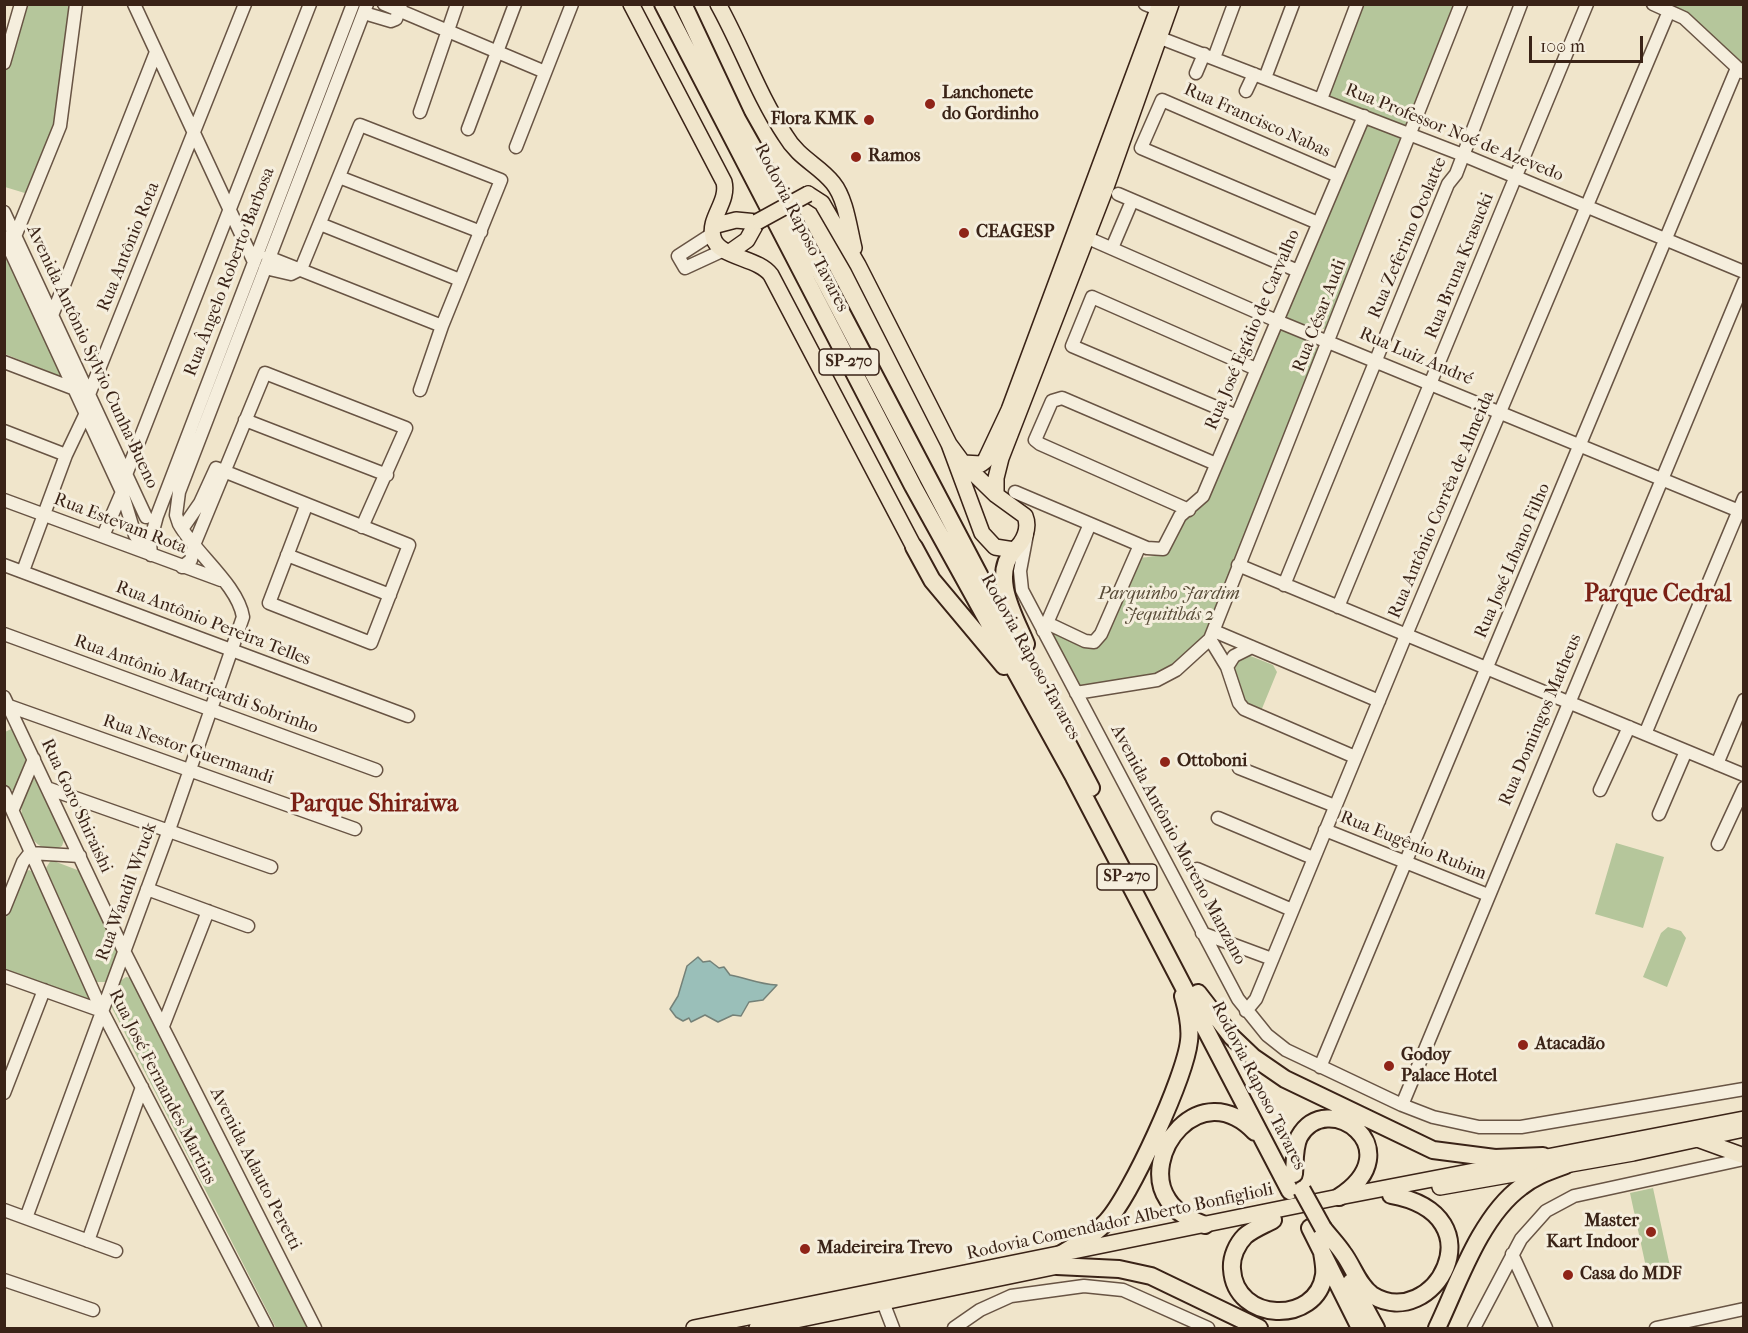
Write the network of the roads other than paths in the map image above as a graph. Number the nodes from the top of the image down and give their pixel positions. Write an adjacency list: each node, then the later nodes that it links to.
1 (21, 4): 30 (street)
2 (76, 4): 62 (street)
3 (134, 4): 29 (street)
4 (245, 4): 41 (street, Rua Antônio Rota)
5 (310, 4): 52 (street, Rua Ângelo Roberto Barbosa)
6 (352, 4): 65 (street, Rua Ângelo Roberto Barbosa)
7 (384, 4): 23 (street)
8 (457, 4): 26 (street)
9 (515, 4): 28 (street)
10 (572, 4): 33 (street)
11 (631, 4): 58 (main road)
12 (663, 4): 145 (highway, Rodovia Raposo Tavares / SP-270)
13 (682, 4): 145 (highway, Rodovia Raposo Tavares / SP-270)
14 (718, 4): 50 (main road)
15 (1234, 4): 31 (street)
16 (1293, 4): 35 (street)
17 (1357, 4): 37 (street)
18 (1461, 4): 42 (street, Rua César Audi)
19 (1521, 4): 44 (street, Rua Zeferino Ocolatte)
20 (1587, 4): 47 (street, Rua Bruna Krasucki)
21 (1653, 4): 25 (street)
22 (1161, 7): 27 (main road)
23 (400, 8): 24 (street); 26 (street)
24 (366, 9): 66 (street)
25 (1669, 11): 32 (street); 53 (street, Rua Antônio Corrêa de Almeida)
26 (446, 32): 28 (street); 38 (street)
27 (1154, 36): 31 (street, Rua Professor Noé de Azevedo); 60 (main road)
28 (496, 51): 33 (street); 40 (street)
29 (156, 52): 41 (street); 73 (street)
30 (5, 55)
31 (1209, 56): 34 (street); 35 (street, Rua Professor Noé de Azevedo)
32 (1740, 70): 61 (street, Rua José Líbano Filho)
33 (545, 72): 43 (street)
34 (1196, 73)
35 (1260, 76): 36 (street); 37 (street, Rua Professor Noé de Azevedo)
36 (1246, 91)
37 (1321, 99): 39 (street, Rua Professor Noé de Azevedo)
38 (420, 112)
39 (1364, 116): 42 (street, Rua Professor Noé de Azevedo); 45 (street, Rua José Egídio de Carvalho)
40 (468, 129)
41 (193, 134): 52 (street); 83 (street, Rua Antônio Rota)
42 (1410, 134): 44 (street, Rua Professor Noé de Azevedo); 77 (street, Rua César Audi)
43 (516, 147)
44 (1463, 155): 47 (street, Rua Professor Noé de Azevedo); 78 (street, Rua Zeferino Ocolatte)
45 (1338, 176): 56 (street, Rua José Egídio de Carvalho); 56 (street, Rua Francisco Nabas)
46 (339, 177): 57 (street); 59 (street); 59 (street)
47 (1516, 177): 53 (street, Rua Professor Noé de Azevedo); 81 (street, Rua Bruna Krasucki)
48 (808, 194): 50 (main road); 55 (main road, bridge); 67 (main road)
49 (1118, 194): 51 (street)
50 (841, 200): 67 (main road)
51 (1132, 201): 63 (street); 69 (street)
52 (231, 207): 65 (street); 97 (street, Rua Ângelo Roberto Barbosa)
53 (1587, 207): 61 (street, Rua Professor Noé de Azevedo); 84 (street, Rua Antônio Corrêa de Almeida)
54 (4, 212): 62 (street, Avenida Antônio Sylvio Cunha Bueno)
55 (757, 222): 58 (main road); 64 (main road)
56 (1318, 223): 69 (street, Rua José Egídio de Carvalho)
57 (320, 224): 68 (street); 71 (street)
58 (713, 230): 64 (main road); 64 (street)
59 (481, 232): 71 (street)
60 (1081, 235): 63 (street, Rua Luiz André); 94 (main road); 102 (main road)
61 (1666, 239): 70 (street, Rua Professor Noé de Azevedo); 92 (street, Rua José Líbano Filho)
62 (10, 241): 73 (street, Avenida Antônio Sylvio Cunha Bueno); 76 (street, Avenida Antônio Sylvio Cunha Bueno)
63 (1112, 248): 74 (street, Rua Luiz André)
64 (727, 251): 119 (main road)
65 (253, 260): 110 (street, Rua Ângelo Roberto Barbosa)
66 (266, 262): 68 (street); 109 (street)
67 (858, 265): 91 (main road)
68 (301, 269): 75 (street)
69 (1298, 271): 74 (street, Rua José Egídio de Carvalho)
70 (1743, 272)
71 (460, 280): 75 (street)
72 (1743, 282): 99 (street, Rua Domingos Matheus)
73 (52, 314): 76 (street); 83 (street, Avenida Antônio Sylvio Cunha Bueno)
74 (1276, 321): 77 (street, Rua Luiz André); 80 (street, Rua José Egídio de Carvalho)
75 (442, 326): 82 (street)
76 (48, 327): 83 (street, Avenida Antônio Sylvio Cunha Bueno)
77 (1330, 341): 78 (street, Rua Luiz André); 124 (street, Rua César Audi)
78 (1376, 360): 81 (street, Rua Luiz André); 128 (street, Rua Zeferino Ocolatte)
79 (4, 362): 83 (street)
80 (1256, 369): 86 (street, Rua José Egídio de Carvalho); 86 (street)
81 (1431, 383): 84 (street, Rua Luiz André); 130 (street, Rua Bruna Krasucki)
82 (420, 390)
83 (83, 391): 85 (street, Rua Antônio Rota); 97 (street, Avenida Antônio Sylvio Cunha Bueno)
84 (1500, 412): 92 (street, Rua Luiz André); 134 (street, Rua Antônio Corrêa de Almeida)
85 (86, 413): 89 (street, Avenida Antônio Sylvio Cunha Bueno); 90 (street, Rua Antônio Rota)
86 (1237, 416): 95 (street, Rua José Egídio de Carvalho)
87 (246, 420): 96 (street); 98 (street); 98 (street)
88 (4, 431): 93 (street)
89 (99, 438): 90 (street); 100 (street, Avenida Antônio Sylvio Cunha Bueno)
90 (73, 441): 93 (street, Rua Antônio Rota)
91 (949, 444): 94 (main road); 120 (main road)
92 (1580, 445): 99 (street, Rua Luiz André); 138 (street, Rua José Líbano Filho)
93 (66, 455): 108 (street, Rua Antônio Rota)
94 (963, 463): 102 (main road)
95 (1216, 464): 106 (street, Rua José Egídio de Carvalho); 106 (street)
96 (225, 471): 105 (street); 115 (street); 117 (street)
97 (127, 472): 100 (street, Rua Ângelo Roberto Barbosa); 110 (street, Avenida Antônio Sylvio Cunha Bueno)
98 (387, 475): 114 (street)
99 (1661, 479): 107 (street, Rua Luiz André); 142 (street, Rua Domingos Matheus)
100 (122, 492): 111 (street, Avenida Antônio Sylvio Cunha Bueno); 116 (street, Rua Ângelo Roberto Barbosa)
101 (1015, 492): 112 (street)
102 (996, 495): 113 (main road)
103 (1743, 498): 107 (street)
104 (4, 500): 108 (street, Rua Estevam Rota)
105 (306, 506): 114 (street); 122 (street)
106 (1189, 510): 118 (street, Rua José Egídio de Carvalho)
107 (1741, 512): 148 (street)
108 (44, 515): 116 (street, Rua Estevam Rota); 126 (street, Rua Antônio Rota)
109 (176, 515): 110 (street); 115 (street, Rua Wandil Wruck)
110 (151, 516): 111 (street); 121 (street, Rua Ângelo Roberto Barbosa)
111 (131, 520): 121 (street, Avenida Antônio Sylvio Cunha Bueno)
112 (1090, 524): 118 (street); 131 (street)
113 (1027, 526): 120 (main road); 131 (street, Avenida Antônio Moreno Manzano)
114 (362, 527): 129 (street)
115 (182, 529): 117 (street, Rua Wandil Wruck)
116 (102, 536): 121 (street, Rua Estevam Rota)
117 (194, 545): 125 (street); 127 (street, Rua Wandil Wruck)
118 (1140, 545): 131 (street)
119 (914, 547): 145 (highway)
120 (1014, 550): 145 (highway)
121 (151, 555): 125 (street, Rua Estevam Rota)
122 (287, 555): 129 (street); 129 (street)
123 (4, 565): 126 (street, Rua Antônio Pereira Telles)
124 (1238, 566): 128 (street); 133 (street, Rua César Audi)
125 (182, 567): 127 (street, Rua Estevam Rota)
126 (23, 572): 136 (street, Rua Antônio Pereira Telles)
127 (223, 581): 136 (street, Rua Wandil Wruck)
128 (1284, 585): 130 (street)
129 (390, 595)
130 (1338, 607): 134 (street)
131 (1045, 627): 139 (street, Avenida Antônio Moreno Manzano)
132 (4, 633): 144 (street, Rua Antônio Matricardi Sobrinho)
133 (1212, 635): 135 (street); 137 (street); 139 (street)
134 (1406, 635): 138 (street); 141 (street, Rua Antônio Corrêa de Almeida)
135 (1252, 647): 137 (street); 141 (street)
136 (232, 650): 144 (street, Rua Wandil Wruck); 146 (street, Rua Antônio Pereira Telles)
137 (1227, 667): 150 (street)
138 (1487, 669): 142 (street); 172 (street, Rua José Líbano Filho)
139 (1076, 693): 181 (street, Avenida Antônio Moreno Manzano)
140 (1743, 700): 152 (street)
141 (1379, 701): 150 (street, Rua Antônio Corrêa de Almeida)
142 (1568, 702): 147 (street); 176 (street, Rua Domingos Matheus)
143 (6, 707): 151 (street, Rua Goro Shiraishi); 154 (street, Rua Nestor Guermandi)
144 (210, 709): 154 (street, Rua Wandil Wruck); 155 (street, Rua Antônio Matricardi Sobrinho)
145 (1044, 711): 184 (highway, Rodovia Raposo Tavares / SP-270); 187 (highway, Rodovia Raposo Tavares / SP-270)
146 (408, 716)
147 (1629, 727): 148 (street); 159 (street)
148 (1645, 734): 149 (street)
149 (1686, 751): 152 (street); 163 (street)
150 (1355, 757): 161 (street, Rua Antônio Corrêa de Almeida)
151 (34, 759): 157 (street, Rua Goro Shiraishi); 162 (street)
152 (1718, 764): 156 (street)
153 (1239, 768): 161 (street)
154 (189, 769): 165 (street, Rua Nestor Guermandi); 166 (street, Rua Wandil Wruck)
155 (376, 770)
156 (1743, 775)
157 (47, 788): 166 (street); 170 (street, Rua Goro Shiraishi)
158 (1743, 788): 168 (street)
159 (1600, 790)
160 (4, 792): 162 (street, Rua José Fernandes Martins)
161 (1335, 806): 167 (street, Rua Antônio Corrêa de Almeida)
162 (13, 808): 169 (street, Rua José Fernandes Martins)
163 (1659, 814)
164 (1218, 818): 171 (street)
165 (355, 829)
166 (169, 830): 173 (street); 175 (street, Rua Wandil Wruck)
167 (1325, 830): 171 (street, Rua Antônio Corrêa de Almeida); 172 (street, Rua Eugênio Rubim)
168 (1718, 844)
169 (30, 852): 170 (street); 177 (street); 188 (street, Rua José Fernandes Martins)
170 (80, 856): 182 (street, Rua Goro Shiraishi)
171 (1313, 858): 178 (street, Rua Antônio Corrêa de Almeida)
172 (1406, 863): 176 (street, Rua Eugênio Rubim); 191 (street, Rua José Líbano Filho)
173 (271, 867)
174 (1197, 869): 178 (street)
175 (147, 890): 179 (street); 182 (street, Rua Wandil Wruck)
176 (1488, 895): 195 (street, Rua Domingos Matheus)
177 (4, 909)
178 (1292, 910): 183 (street, Rua Antônio Corrêa de Almeida)
179 (208, 911): 180 (street); 190 (street)
180 (248, 926)
181 (1202, 933): 183 (street); 189 (street, Avenida Antônio Moreno Manzano)
182 (124, 951): 188 (street, Rua Wandil Wruck); 190 (street, Rua Goro Shiraishi)
183 (1272, 959): 189 (street, Rua Antônio Corrêa de Almeida)
184 (1174, 966): 198 (highway, Rodovia Raposo Tavares / SP-270); 214 (highway)
185 (4, 976): 186 (street)
186 (44, 990): 188 (street); 194 (street)
187 (1197, 992): 199 (highway); 202 (highway, Rodovia Raposo Tavares / SP-270)
188 (102, 1011): 192 (street, Rua José Fernandes Martins); 206 (street, Rua Wandil Wruck)
189 (1246, 1011): 191 (street, Avenida Antônio Moreno Manzano)
190 (163, 1026): 221 (street, Avenida Adauto Peretti)
191 (1320, 1067): 195 (street, Avenida Antônio Moreno Manzano)
192 (142, 1087): 210 (street); 220 (street, Rua José Fernandes Martins)
193 (1743, 1089): 195 (street, Avenida Antônio Moreno Manzano)
194 (4, 1094)
195 (1402, 1106)
196 (1743, 1120): 197 (main road, Rodovia Comendador Alberto Bonfiglioli); 199 (main road, Rodovia Comendador Alberto Bonfiglioli)
197 (1698, 1139): 200 (main road); 201 (main road, Rodovia Comendador Alberto Bonfiglioli)
198 (1264, 1142): 202 (highway, Rodovia Raposo Tavares / SP-270); 208 (highway)
199 (1543, 1156): 204 (main road, Rodovia Comendador Alberto Bonfiglioli)
200 (1743, 1157): 213 (street)
201 (1566, 1164): 203 (main road, Rodovia Comendador Alberto Bonfiglioli); 230 (highway)
202 (1295, 1185): 204 (highway); 209 (highway, Rodovia Raposo Tavares / SP-270, bridge)
203 (1391, 1195): 207 (main road, Rodovia Comendador Alberto Bonfiglioli); 209 (highway)
204 (1339, 1197): 208 (main road, Rodovia Comendador Alberto Bonfiglioli)
205 (4, 1210): 206 (street)
206 (26, 1218): 210 (street)
207 (1273, 1220): 212 (highway); 214 (main road, Rodovia Comendador Alberto Bonfiglioli)
208 (1205, 1225): 214 (main road, Rodovia Comendador Alberto Bonfiglioli)
209 (1316, 1228): 212 (highway, Rodovia Raposo Tavares / SP-270); 229 (highway, Rodovia Raposo Tavares / SP-270)
210 (88, 1241): 211 (street)
211 (116, 1251)
212 (1322, 1252): 228 (highway, Rodovia Raposo Tavares / SP-270)
213 (1512, 1254): 231 (street); 232 (street)
214 (1058, 1261): 216 (main road, Rodovia Comendador Alberto Bonfiglioli); 222 (main road, Rodovia Comendador Alberto Bonfiglioli); 227 (highway)
215 (4, 1280): 218 (street)
216 (883, 1302): 223 (main road, Rodovia Comendador Alberto Bonfiglioli); 224 (street)
217 (1743, 1309): 219 (street)
218 (93, 1310)
219 (1661, 1328)
220 (267, 1329)
221 (315, 1329)
222 (694, 1329)
223 (757, 1329)
224 (893, 1329)
225 (954, 1329): 226 (street)
226 (1208, 1329)
227 (1259, 1329)
228 (1360, 1329)
229 (1376, 1329)
230 (1437, 1329)
231 (1474, 1329)
232 (1546, 1329)

